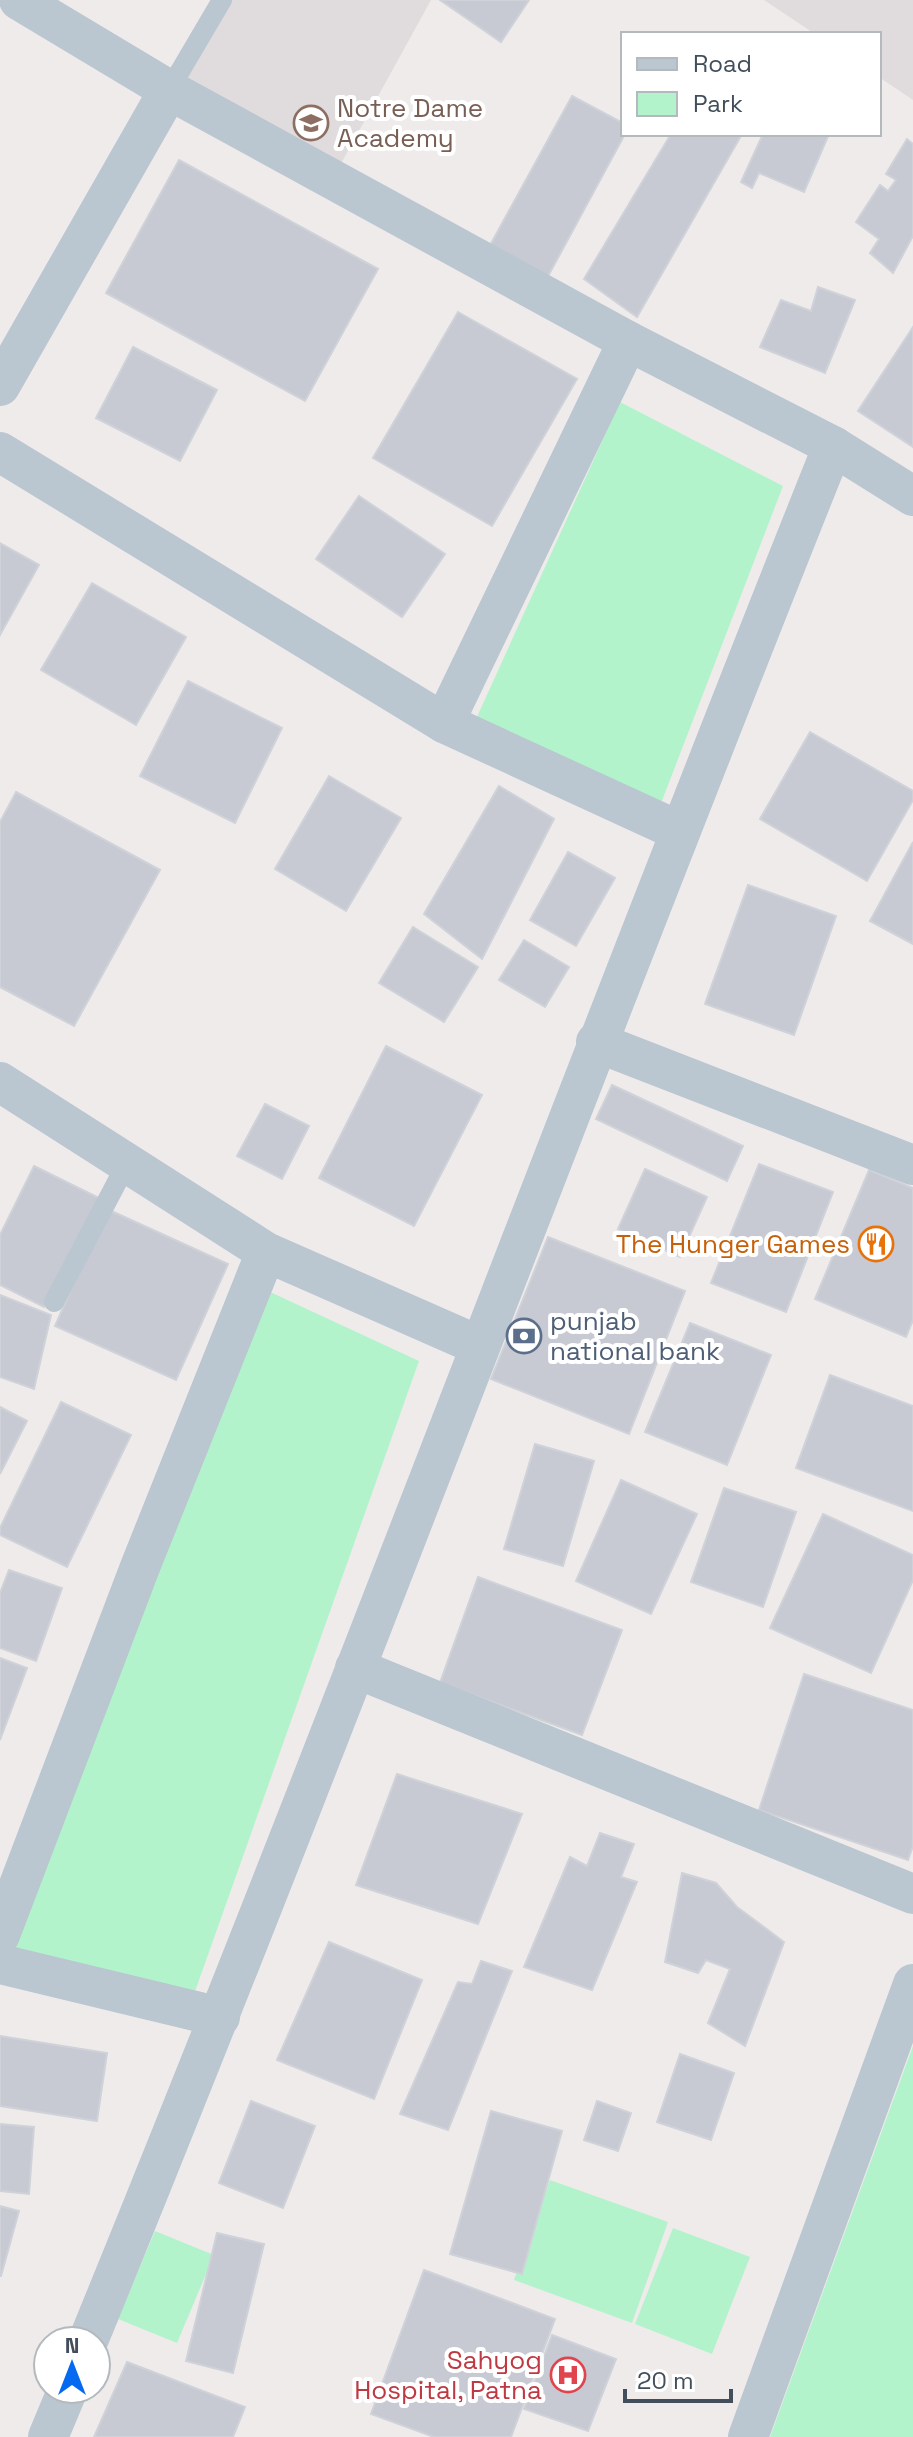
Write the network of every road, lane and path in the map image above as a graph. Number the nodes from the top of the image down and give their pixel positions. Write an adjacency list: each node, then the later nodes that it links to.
1 (19, 0): 3 (street)
2 (222, 0): 3 (lane)
3 (169, 90): 4 (street); 5 (street)
4 (628, 341): 6 (street); 9 (street)
5 (0, 386)
6 (833, 446): 8 (street); 10 (street)
7 (0, 452): 9 (street)
8 (913, 496)
9 (444, 723): 10 (street)
10 (679, 831): 11 (street)
11 (596, 1042): 14 (street); 17 (street)
12 (0, 1082): 13 (street)
13 (127, 1163): 15 (street); 16 (lane)
14 (913, 1165)
15 (266, 1252): 17 (street); 20 (street)
16 (54, 1302)
17 (480, 1346): 18 (street)
18 (355, 1668): 19 (street); 23 (street)
19 (913, 1894)
20 (0, 1935)
21 (0, 1964): 23 (street)
22 (913, 1984): 27 (street)
23 (220, 2017): 24 (street)
24 (95, 2325)
25 (61, 2405): 26 (street)
26 (48, 2437)
27 (748, 2437)

